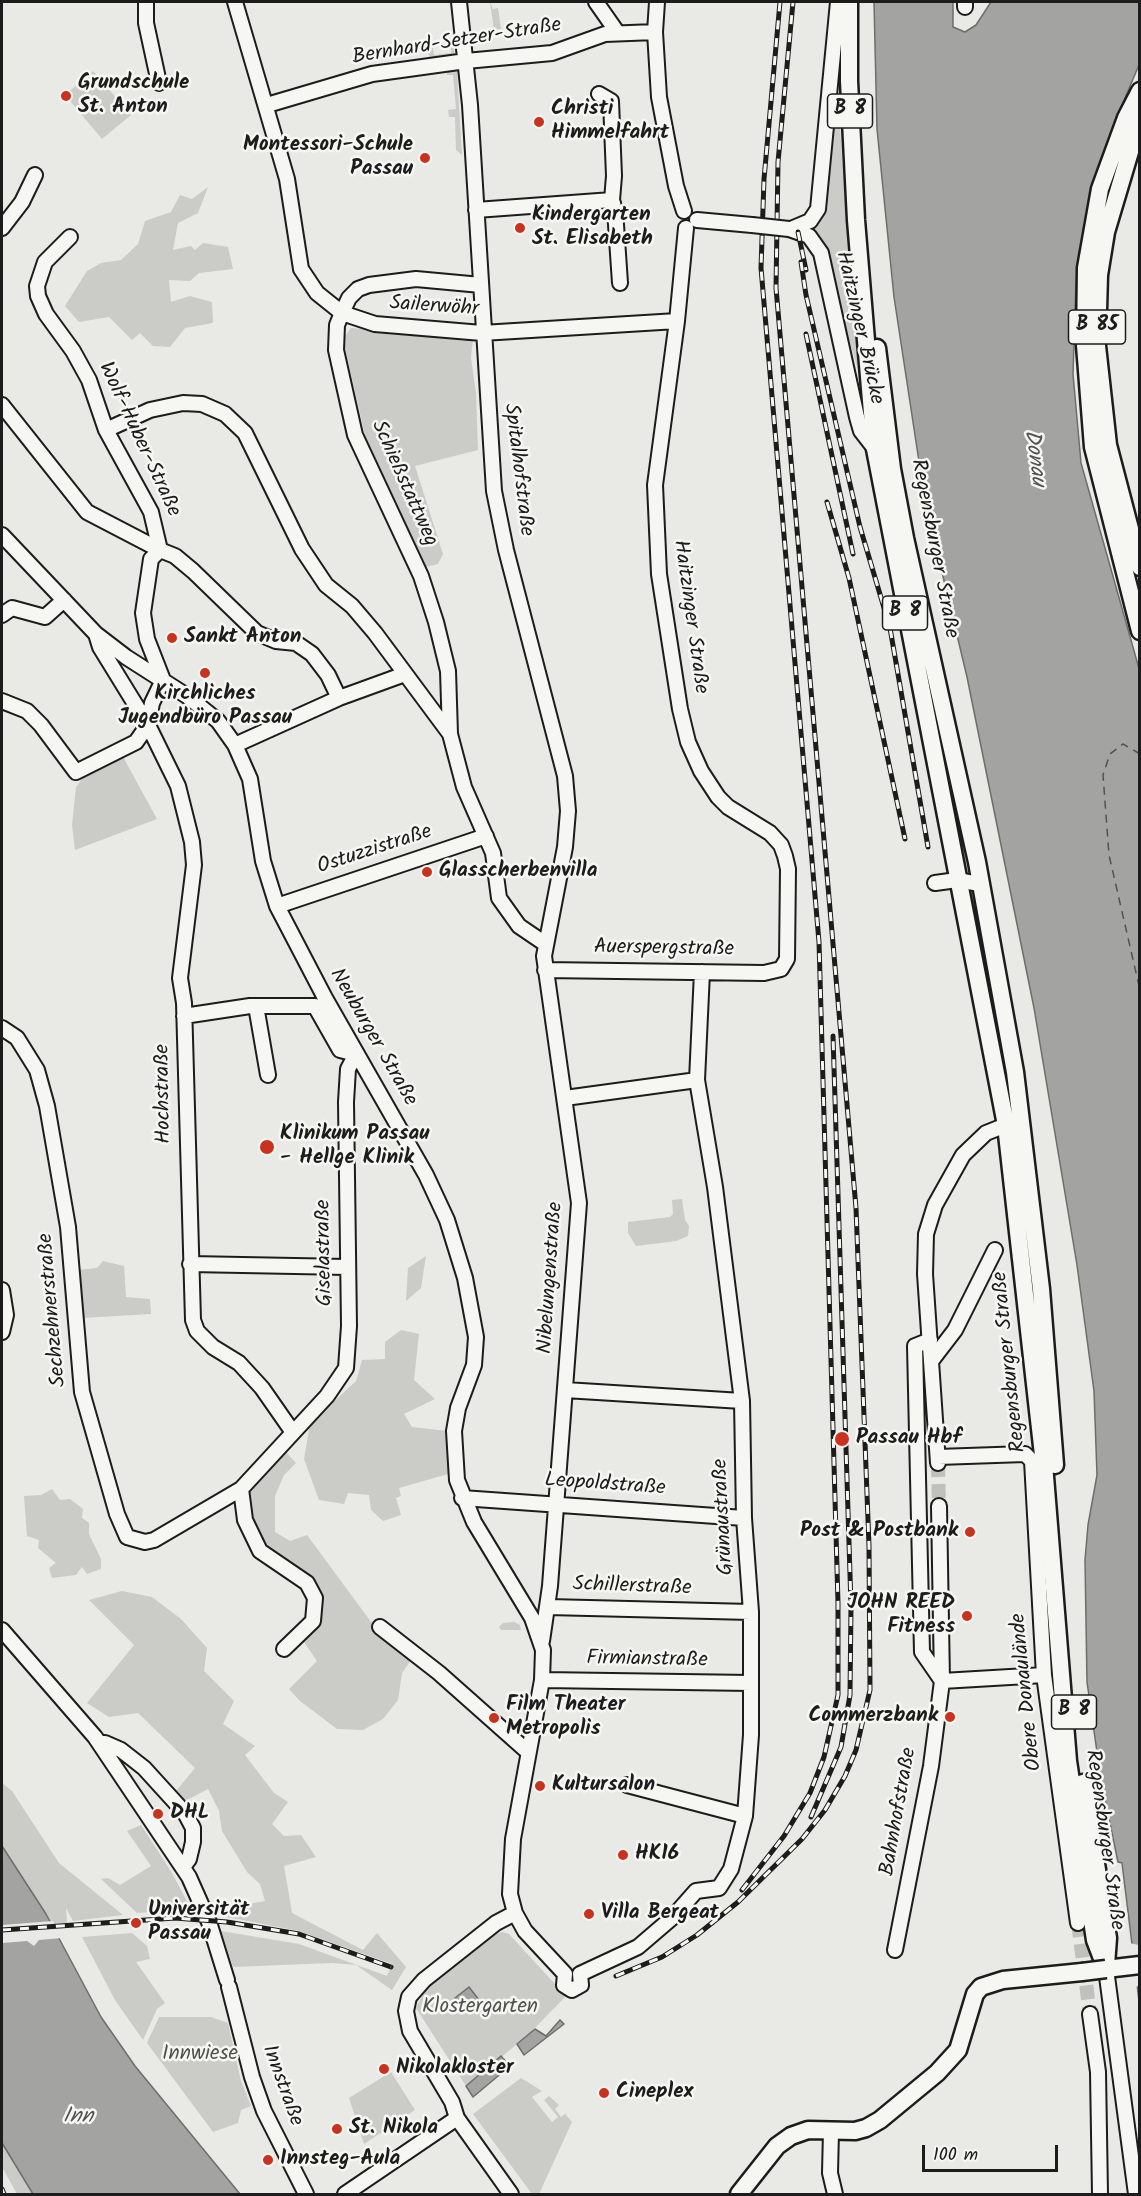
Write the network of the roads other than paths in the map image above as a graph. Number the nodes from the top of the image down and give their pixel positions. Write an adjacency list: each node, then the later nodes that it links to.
1 (146, 2): 11 (street)
2 (235, 2): 14 (street)
3 (459, 2): 10 (street, Spitalhofstraße)
4 (596, 2): 8 (street)
5 (657, 2): 9 (street)
6 (838, 2): 22 (street)
7 (849, 2): 19 (main road, Regensburger Straße / B 8)
8 (617, 32): 9 (street, Bernhard-Setzer-Straße); 10 (street, Bernhard-Setzer-Straße)
9 (655, 32): 20 (street, Haitzinger Straße)
10 (466, 61): 14 (street, Bernhard-Setzer-Straße); 18 (street, Spitalhofstraße)
11 (159, 83)
12 (1140, 91): 38 (main road, B 85)
13 (599, 94): 17 (street)
14 (267, 105): 26 (street)
15 (1140, 118): 35 (main road, B 85)
16 (35, 175): 21 (street)
17 (612, 200): 18 (street); 24 (street)
18 (476, 210): 25 (street, Spitalhofstraße)
19 (856, 220): 31 (main road, Regensburger Straße / B 8); 32 (main road, Regensburger Straße / B 8)
20 (694, 223): 22 (street, Haitzinger Brücke, bridge); 27 (street, Haitzinger Straße)
21 (2, 228)
22 (789, 229): 31 (street, Haitzinger Brücke)
23 (70, 237): 30 (street, Wolf-Huber-Straße)
24 (620, 283)
25 (481, 285): 26 (street, Sailerwöhr); 28 (street, Spitalhofstraße)
26 (342, 313): 28 (street, Sailerwöhr); 47 (street, Schießstattweg)
27 (677, 321): 28 (street, Sailerwöhr); 56 (street, Haitzinger Straße)
28 (482, 333): 54 (street, Spitalhofstraße)
29 (2, 405): 34 (street)
30 (105, 430): 34 (street, Wolf-Huber-Straße); 42 (street)
31 (875, 448): 32 (main road, B 8); 50 (main road, Regensburger Straße / B 8)
32 (892, 469): 52 (main road, Regensburger Straße / B 8)
33 (2, 535): 36 (street, Neuburger Straße)
34 (160, 550): 40 (street); 44 (street, Wolf-Huber-Straße)
35 (1140, 567)
36 (64, 600): 37 (street); 39 (street, Neuburger Straße)
37 (2, 615)
38 (1140, 631)
39 (96, 634): 41 (street, Neuburger Straße); 46 (street, Hochstraße)
40 (147, 639): 41 (street); 43 (street)
41 (126, 657): 43 (street, Neuburger Straße)
42 (405, 674): 44 (street); 47 (street)
43 (163, 680): 46 (street); 48 (street, Neuburger Straße)
44 (339, 698): 48 (street)
45 (2, 701): 46 (street)
46 (148, 725): 59 (street, Hochstraße)
47 (450, 734): 49 (street, Schießstattweg)
48 (235, 745): 53 (street, Neuburger Straße)
49 (486, 836): 53 (street, Ostuzzistraße); 54 (street, Schießstattweg)
50 (957, 880): 51 (street); 52 (street); 65 (main road, Regensburger Straße / B 8)
51 (934, 883)
52 (980, 884): 65 (main road, Regensburger Straße / B 8)
53 (277, 906): 61 (street, Neuburger Straße)
54 (544, 943): 55 (street, Spitalhofstraße)
55 (545, 969): 57 (street, Auerspergstraße); 64 (street, Nibelungenstraße)
56 (781, 969): 57 (street, Auerspergstraße)
57 (702, 972): 63 (street, Grünaustraße)
58 (256, 1006): 59 (street); 61 (street); 62 (street)
59 (184, 1016): 67 (street, Hochstraße)
60 (2, 1028): 76 (street, Sechzehnerstraße)
61 (356, 1054): 68 (street, Giselastraße); 77 (street, Neuburger Straße)
62 (268, 1075)
63 (698, 1080): 64 (street); 74 (street, Grünaustraße)
64 (565, 1098): 73 (street, Nibelungenstraße)
65 (1013, 1124): 71 (street); 102 (main road, Regensburger Straße / B 8)
66 (995, 1250): 72 (street)
67 (190, 1264): 68 (street); 75 (street, Hochstraße)
68 (346, 1267): 75 (street, Giselastraße)
69 (2, 1290): 70 (street)
70 (2, 1332)
71 (930, 1340): 72 (street); 91 (street)
72 (932, 1360): 89 (street, Obere Donaulände)
73 (565, 1390): 74 (street); 78 (street, Nibelungenstraße)
74 (742, 1401): 80 (street, Grünaustraße)
75 (292, 1431): 76 (street, Sechzehnerstraße)
76 (241, 1489): 88 (street)
77 (462, 1498): 78 (street, Leopoldstraße); 82 (street, Neuburger Straße)
78 (557, 1504): 80 (street, Leopoldstraße); 81 (street, Nibelungenstraße)
79 (939, 1506): 91 (street, Bahnhofstraße)
80 (744, 1518): 84 (street, Grünaustraße)
81 (550, 1592): 82 (street); 83 (street, Nibelungenstraße)
82 (521, 1601): 87 (street, Neuburger Straße)
83 (548, 1606): 84 (street, Schillerstraße); 87 (street, Nibelungenstraße)
84 (751, 1612): 92 (street, Grünaustraße)
85 (381, 1627): 94 (street)
86 (2, 1630): 93 (street, Innstraße)
87 (542, 1641): 90 (street, Nibelungenstraße)
88 (284, 1649)
89 (1044, 1675): 91 (street); 99 (street, Obere Donaulände)
90 (542, 1680): 92 (street, Firmianstraße); 94 (street, Nibelungenstraße)
91 (942, 1681): 100 (street, Bahnhofstraße)
92 (751, 1683): 96 (street, Grünaustraße)
93 (99, 1743): 97 (street, Innstraße); 97 (street, Innstraße)
94 (528, 1752): 98 (street, Nibelungenstraße)
95 (627, 1785): 96 (street)
96 (745, 1816): 98 (street, Grünaustraße)
97 (183, 1867): 106 (street, Innstraße)
98 (515, 1913): 104 (street)
99 (1078, 1923)
100 (895, 1950)
101 (1140, 1965): 102 (main road)
102 (1106, 1969): 105 (main road, bridge); 112 (street)
103 (1090, 2014): 111 (street)
104 (457, 2118): 107 (street); 108 (street)
105 (831, 2131): 109 (main road); 110 (street)
106 (306, 2194)
107 (345, 2194)
108 (511, 2194)
109 (739, 2194)
110 (835, 2194)
111 (1100, 2194)
112 (1136, 2194)

